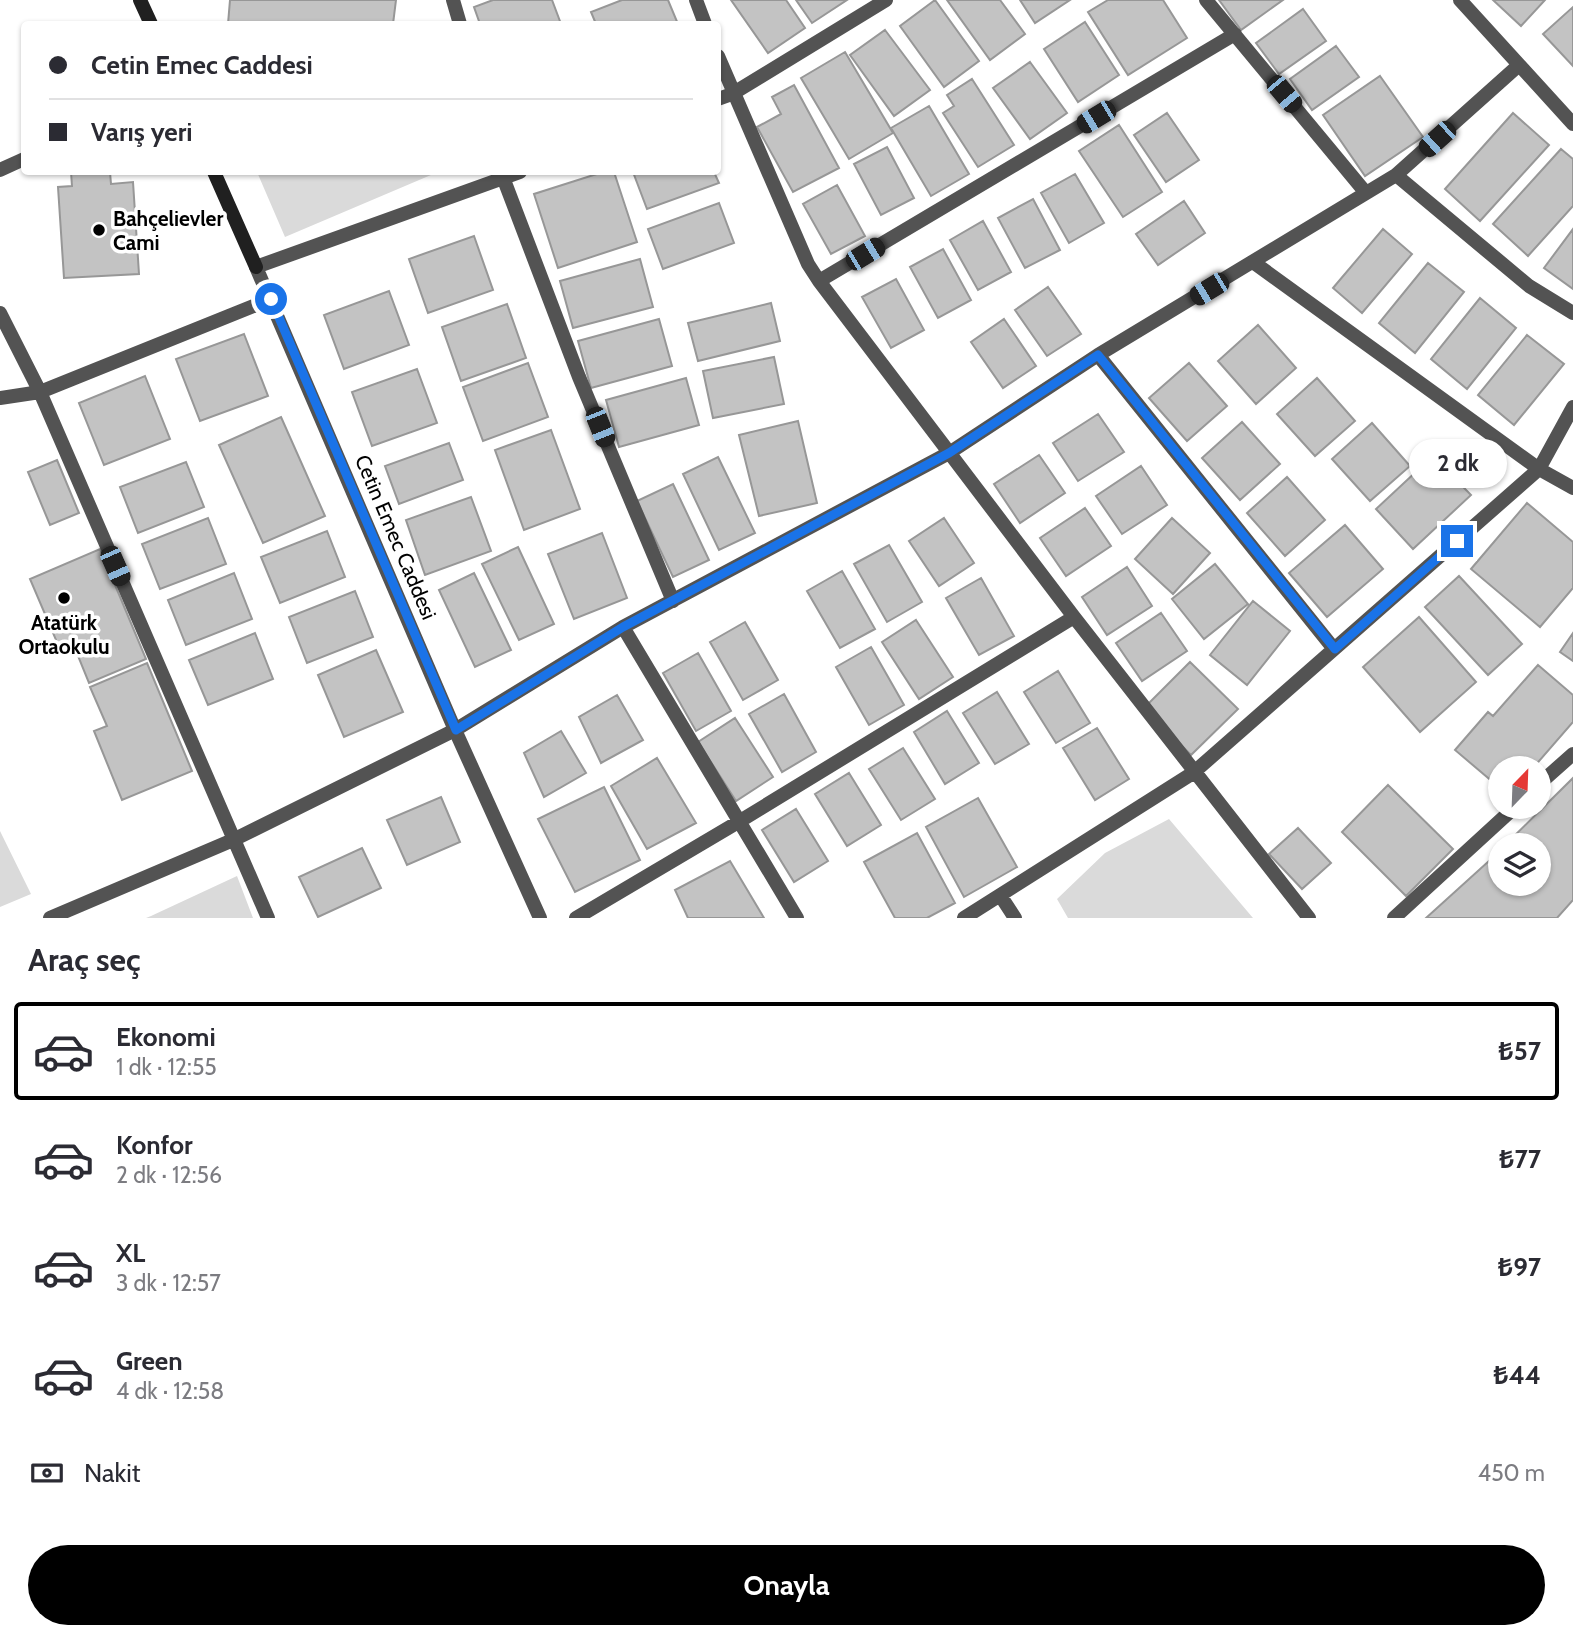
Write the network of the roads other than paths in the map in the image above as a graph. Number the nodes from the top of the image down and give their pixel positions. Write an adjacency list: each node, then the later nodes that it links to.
1 (140, 0): 7 (street)
2 (453, 0): 8 (street)
3 (696, 0): 9 (street)
4 (886, 0): 13 (street)
5 (1206, 0): 10 (street)
6 (1460, 0): 12 (street)
7 (149, 21)
8 (459, 21)
9 (704, 21)
10 (1235, 34): 21 (street); 24 (street)
11 (721, 64): 13 (street)
12 (1519, 65): 15 (street); 20 (street)
13 (732, 94): 14 (street); 24 (street)
14 (721, 98)
15 (1573, 124)
16 (21, 160): 17 (street)
17 (0, 170)
18 (215, 175): 23 (street, Cetin Emec Caddesi)
19 (502, 175): 23 (street); 35 (street)
20 (1396, 175): 21 (street); 27 (street)
21 (1366, 194): 22 (street)
22 (1253, 262): 28 (street); 33 (street)
23 (256, 267): 25 (street, Cetin Emec Caddesi)
24 (819, 281): 32 (street)
25 (271, 299): 29 (street); 39 (street, Cetin Emec Caddesi)
26 (0, 313): 29 (street)
27 (1573, 313)
28 (1098, 355): 32 (street); 38 (street)
29 (40, 392): 30 (street); 45 (street)
30 (0, 398)
31 (1573, 407): 33 (street)
32 (949, 453): 35 (street); 36 (street)
33 (1539, 469): 34 (street); 38 (street)
34 (1573, 488)
35 (673, 601): 37 (street)
36 (1074, 617): 41 (street); 44 (street)
37 (623, 627): 39 (street); 44 (street)
38 (1335, 649): 41 (street)
39 (456, 730): 45 (street); 49 (street, Cetin Emec Caddesi)
40 (1573, 754): 42 (street)
41 (1193, 773): 46 (street); 54 (street)
42 (1551, 773)
43 (1502, 819): 55 (street)
44 (740, 821): 50 (street); 51 (street)
45 (233, 840): 47 (street); 48 (street)
46 (1000, 895): 52 (street); 53 (street)
47 (50, 918)
48 (268, 918)
49 (540, 918)
50 (576, 918)
51 (797, 918)
52 (964, 918)
53 (1015, 918)
54 (1309, 918)
55 (1394, 918)

